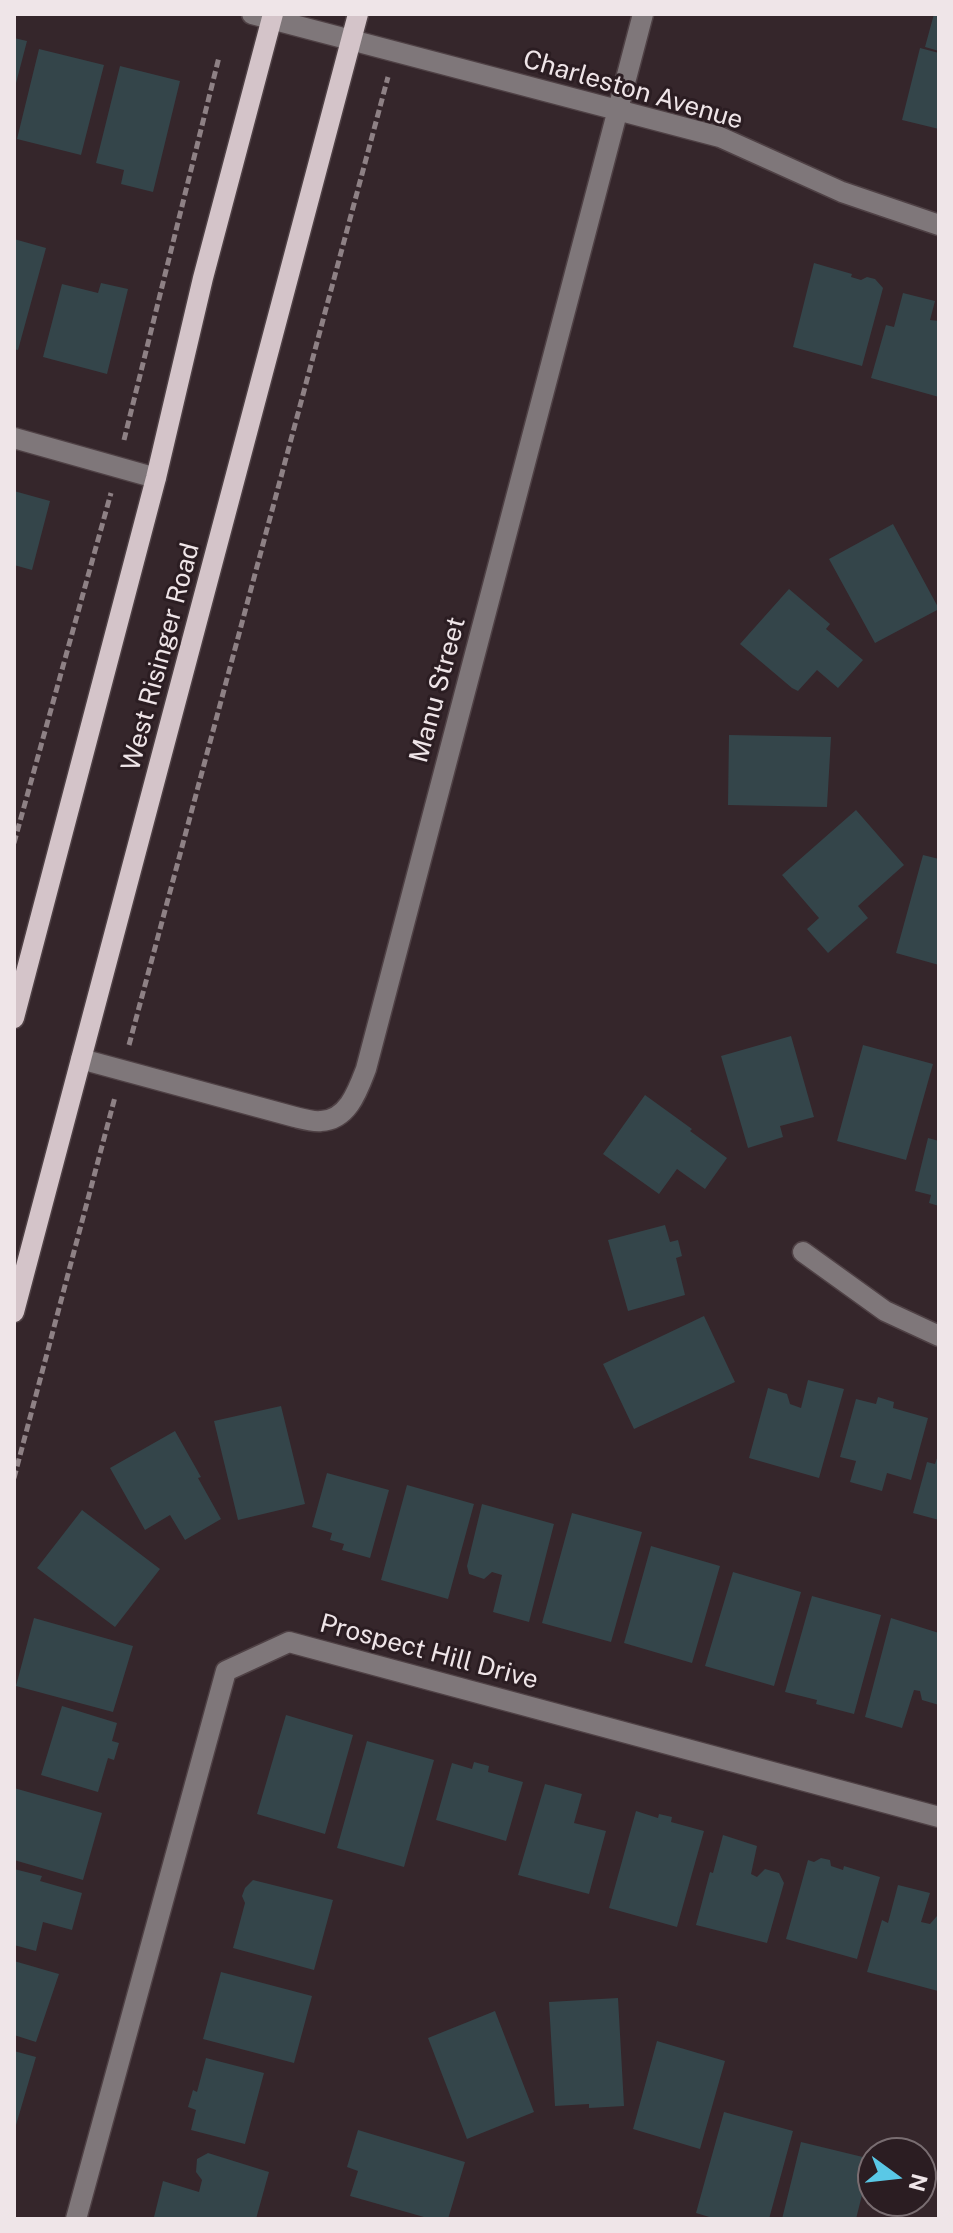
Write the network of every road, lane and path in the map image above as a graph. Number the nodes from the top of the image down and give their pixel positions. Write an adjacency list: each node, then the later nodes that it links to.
1 (358, 14): 4 (main road, West Risinger Road)
2 (643, 14): 6 (street, Manu Street)
3 (266, 16): 4 (street, Charleston Avenue); 9 (main road, West Risinger Road)
4 (352, 40): 6 (street, Charleston Avenue); 11 (main road, West Risinger Road)
5 (382, 100): 12 (path)
6 (616, 110): 7 (street, Charleston Avenue); 12 (street, Manu Street)
7 (939, 225)
8 (14, 438): 9 (street)
9 (156, 478): 10 (main road, West Risinger Road)
10 (14, 1018)
11 (81, 1059): 12 (street, Manu Street); 14 (main road, West Risinger Road)
12 (122, 1070): 16 (path)
13 (803, 1252): 15 (street)
14 (14, 1312)
15 (939, 1336)
16 (14, 1478)
17 (939, 1817): 18 (street, Prospect Hill Drive)
18 (76, 2219)

